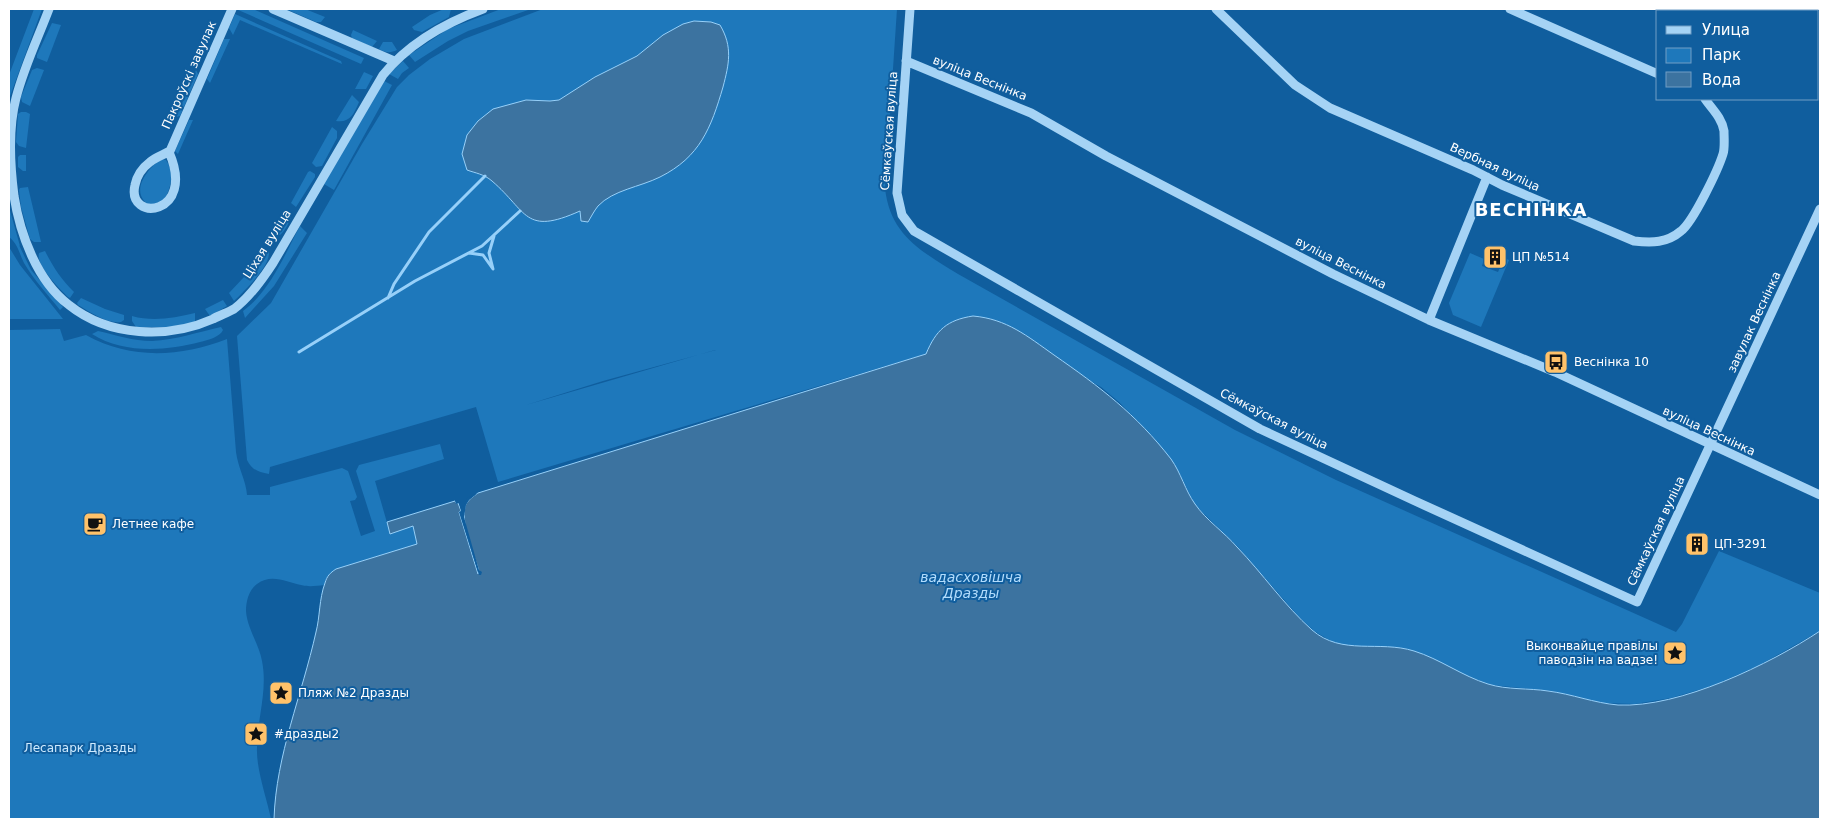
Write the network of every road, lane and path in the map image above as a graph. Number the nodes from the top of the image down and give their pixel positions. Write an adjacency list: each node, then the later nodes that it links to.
1 (50, 9): 8 (street, Ціхая вуліца)
2 (232, 9): 12 (street, Пакроўскі завулак)
3 (273, 9): 8 (street)
4 (483, 9): 8 (street, Ціхая вуліца)
5 (910, 9): 9 (street)
6 (1216, 9): 13 (street, Вербная вуліца)
7 (1510, 9): 10 (street)
8 (394, 61)
9 (906, 61): 15 (street, вуліца Веснінка); 16 (street, Сёмкаўская вуліца)
10 (1656, 73)
11 (1706, 100): 13 (street, Вербная вуліца)
12 (169, 152): 12 (street)
13 (1487, 177): 15 (street)
14 (1820, 209): 16 (street, завулак Веснінка)
15 (1429, 320): 16 (street, вуліца Веснінка)
16 (1711, 445): 17 (street, вуліца Веснінка)
17 (1820, 495)

